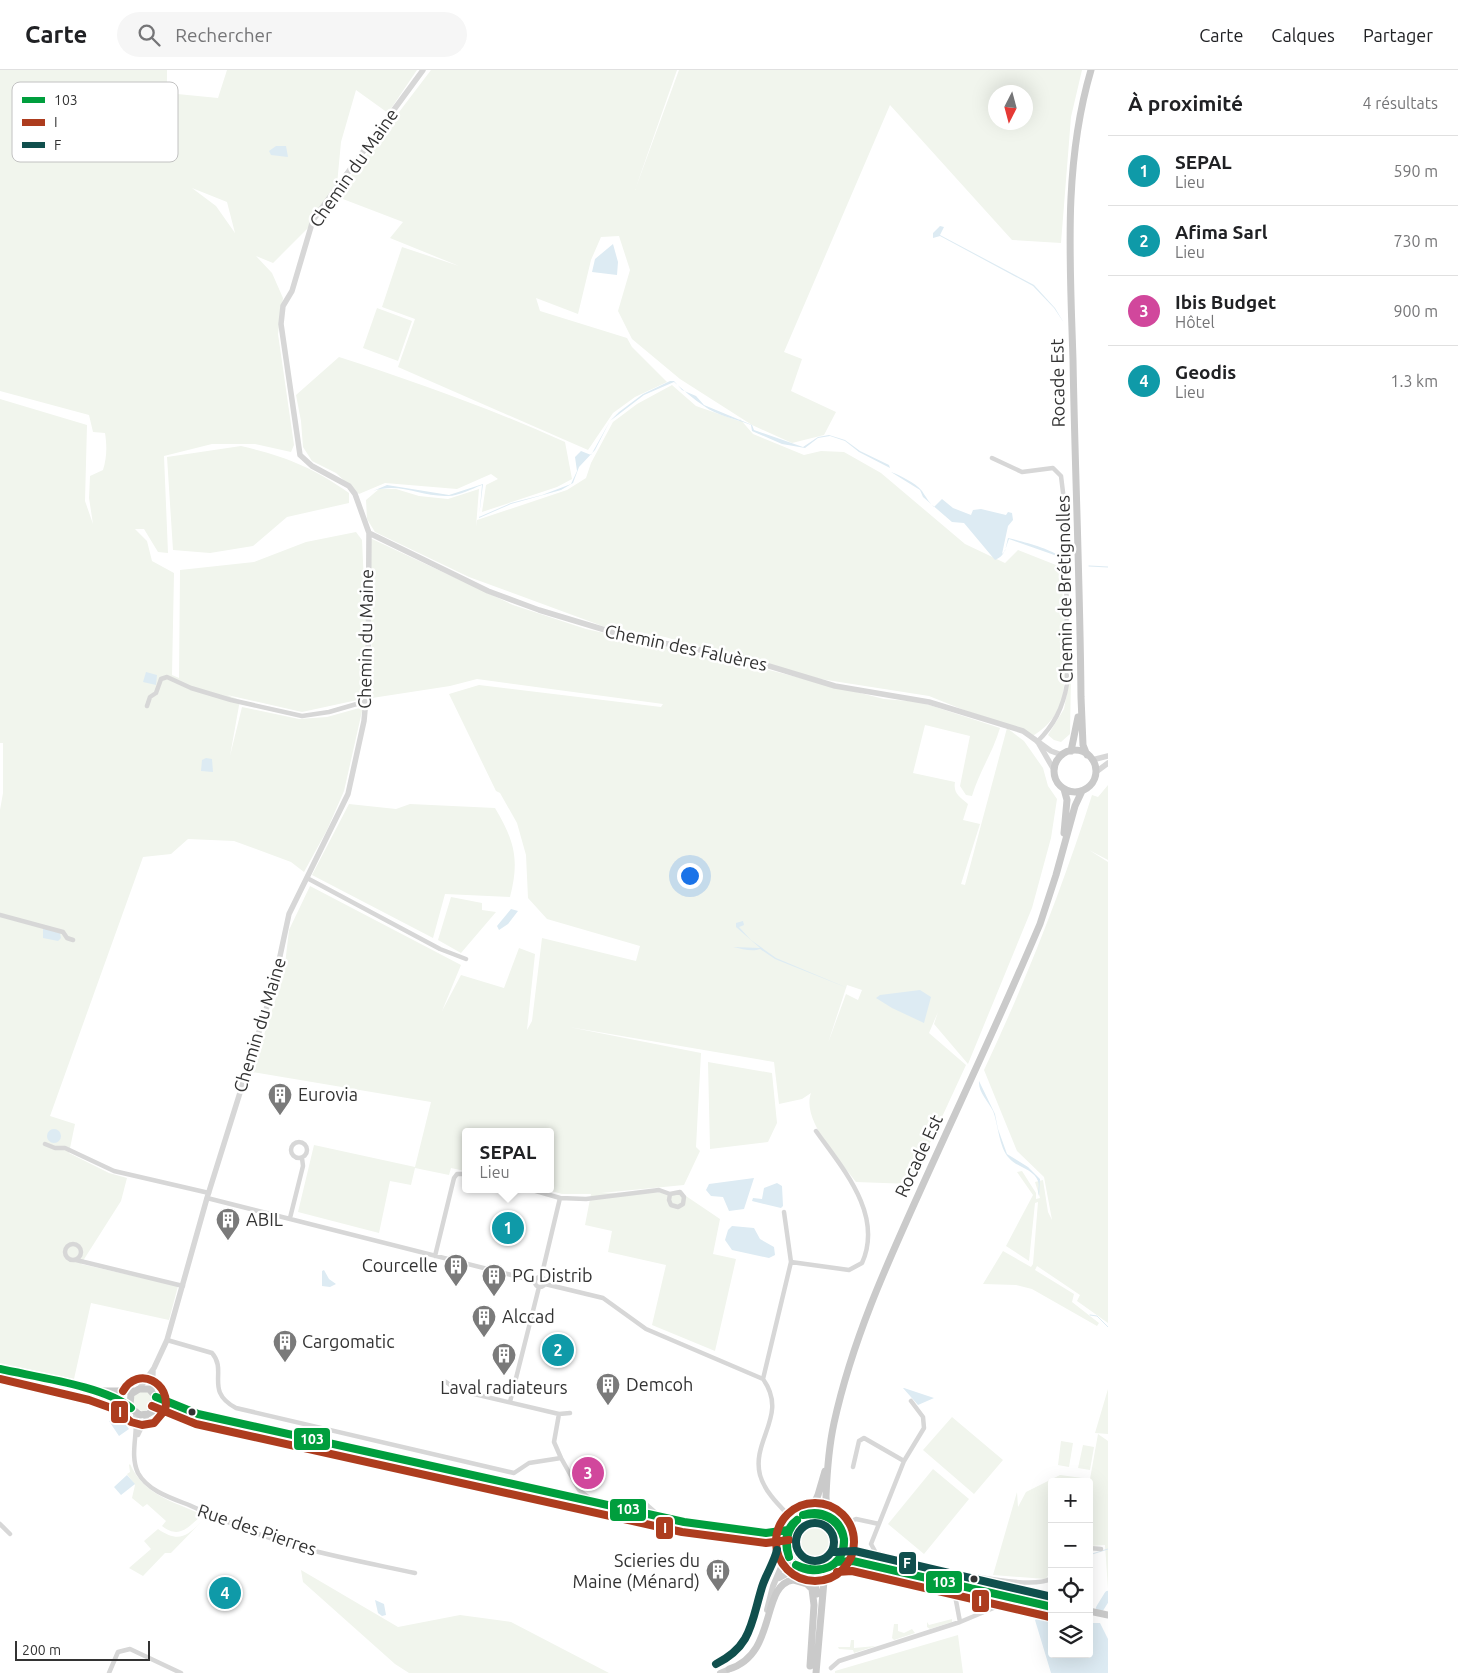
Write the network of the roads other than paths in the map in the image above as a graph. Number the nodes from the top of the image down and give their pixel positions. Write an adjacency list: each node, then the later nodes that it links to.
1 (423, 70): 4 (street, Chemin du Maine)
2 (1091, 70): 5 (main road, Rocade Est)
3 (992, 458): 8 (street, Chemin de Brétignolles)
4 (368, 533): 6 (street, Chemin du Maine); 8 (street, Chemin des Faluères)
5 (1081, 696): 9 (main road, Rocade Est); 12 (main road, Rocade Est)
6 (367, 702): 7 (street); 19 (street, Chemin du Maine)
7 (147, 706)
8 (1038, 742): 10 (street, Chemin des Faluères); 14 (street, Chemin des Faluères)
9 (1071, 751): 10 (main road); 12 (main road)
10 (1062, 755): 14 (main road)
11 (1108, 756): 12 (street)
12 (1090, 757): 15 (main road)
13 (1108, 763): 15 (street)
14 (1054, 770): 16 (main road)
15 (1096, 772): 17 (main road)
16 (1064, 789): 17 (main road); 18 (main road, Rocade Est)
17 (1082, 791): 18 (main road, Rocade Est)
18 (1056, 876): 58 (main road, Rocade Est)
19 (307, 878): 22 (street); 29 (street, Chemin du Maine)
20 (0, 915): 21 (street)
21 (73, 940)
22 (466, 959)
23 (816, 1131): 35 (street)
24 (45, 1144): 29 (street)
25 (302, 1158): 32 (street)
26 (462, 1174): 33 (street)
27 (543, 1193): 30 (street)
28 (670, 1194): 30 (street)
29 (208, 1195): 32 (street); 39 (street, Chemin du Maine)
30 (560, 1198): 36 (street)
31 (784, 1212): 35 (street)
32 (290, 1218): 33 (street)
33 (435, 1256): 37 (street)
34 (76, 1260): 39 (street)
35 (791, 1262): 44 (street)
36 (541, 1278): 37 (street); 38 (street)
37 (535, 1281): 40 (street)
38 (544, 1284): 40 (street); 44 (street)
39 (183, 1286): 41 (street, Chemin du Maine)
40 (539, 1287): 50 (street)
41 (167, 1340): 42 (street, Chemin du Maine); 59 (street)
42 (154, 1368): 47 (street, Chemin du Maine); 48 (street, Chemin du Maine)
43 (0, 1370): 46 (main road)
44 (762, 1378): 66 (street)
45 (446, 1382): 50 (street)
46 (87, 1389): 47 (main road); 51 (main road)
47 (137, 1390): 48 (main road); 51 (main road)
48 (154, 1394): 53 (main road); 55 (main road)
49 (911, 1401): 60 (street)
50 (510, 1402): 56 (street)
51 (130, 1406): 52 (main road)
52 (135, 1413): 53 (main road); 57 (street, Rue des Pierres)
53 (151, 1413): 55 (main road); 57 (street, Rue des Pierres)
54 (570, 1413): 56 (street)
55 (198, 1414): 62 (main road)
56 (559, 1414): 59 (street)
57 (135, 1444): 80 (street, Rue des Pierres)
58 (829, 1456): 64 (main road); 65 (main road)
59 (561, 1458): 62 (street)
60 (904, 1461): 61 (street); 69 (street)
61 (853, 1466)
62 (599, 1504): 63 (main road)
63 (628, 1510): 67 (main road); 67 (street)
64 (810, 1513): 65 (main road); 66 (main road)
65 (830, 1517): 70 (main road)
66 (794, 1521): 72 (main road)
67 (684, 1522): 71 (main road)
68 (0, 1524): 73 (street)
69 (879, 1524): 70 (street); 83 (street)
70 (840, 1526): 74 (main road)
71 (722, 1529): 72 (main road); 77 (main road)
72 (788, 1530): 77 (main road)
73 (10, 1534)
74 (844, 1546): 78 (main road); 84 (main road)
75 (1093, 1548): 76 (street)
76 (1101, 1549)
77 (786, 1550): 79 (main road); 82 (main road)
78 (833, 1565): 79 (main road); 81 (main road); 100 (main road)
79 (803, 1569): 82 (main road); 96 (main road)
80 (415, 1573)
81 (907, 1574): 84 (main road); 93 (street)
82 (776, 1580): 95 (main road)
83 (1048, 1580)
84 (997, 1592): 85 (main road); 86 (main road); 87 (street)
85 (1016, 1598): 87 (street); 88 (main road)
86 (1048, 1601)
87 (999, 1606): 93 (street)
88 (1048, 1606)
89 (1093, 1612): 90 (main road)
90 (1108, 1615)
91 (1093, 1616): 92 (main road)
92 (1108, 1619)
93 (960, 1622): 94 (street)
94 (831, 1668)
95 (729, 1669): 96 (main road); 99 (main road)
96 (809, 1669)
97 (108, 1673): 98 (street)
98 (181, 1673)
99 (720, 1673)
100 (816, 1673)

